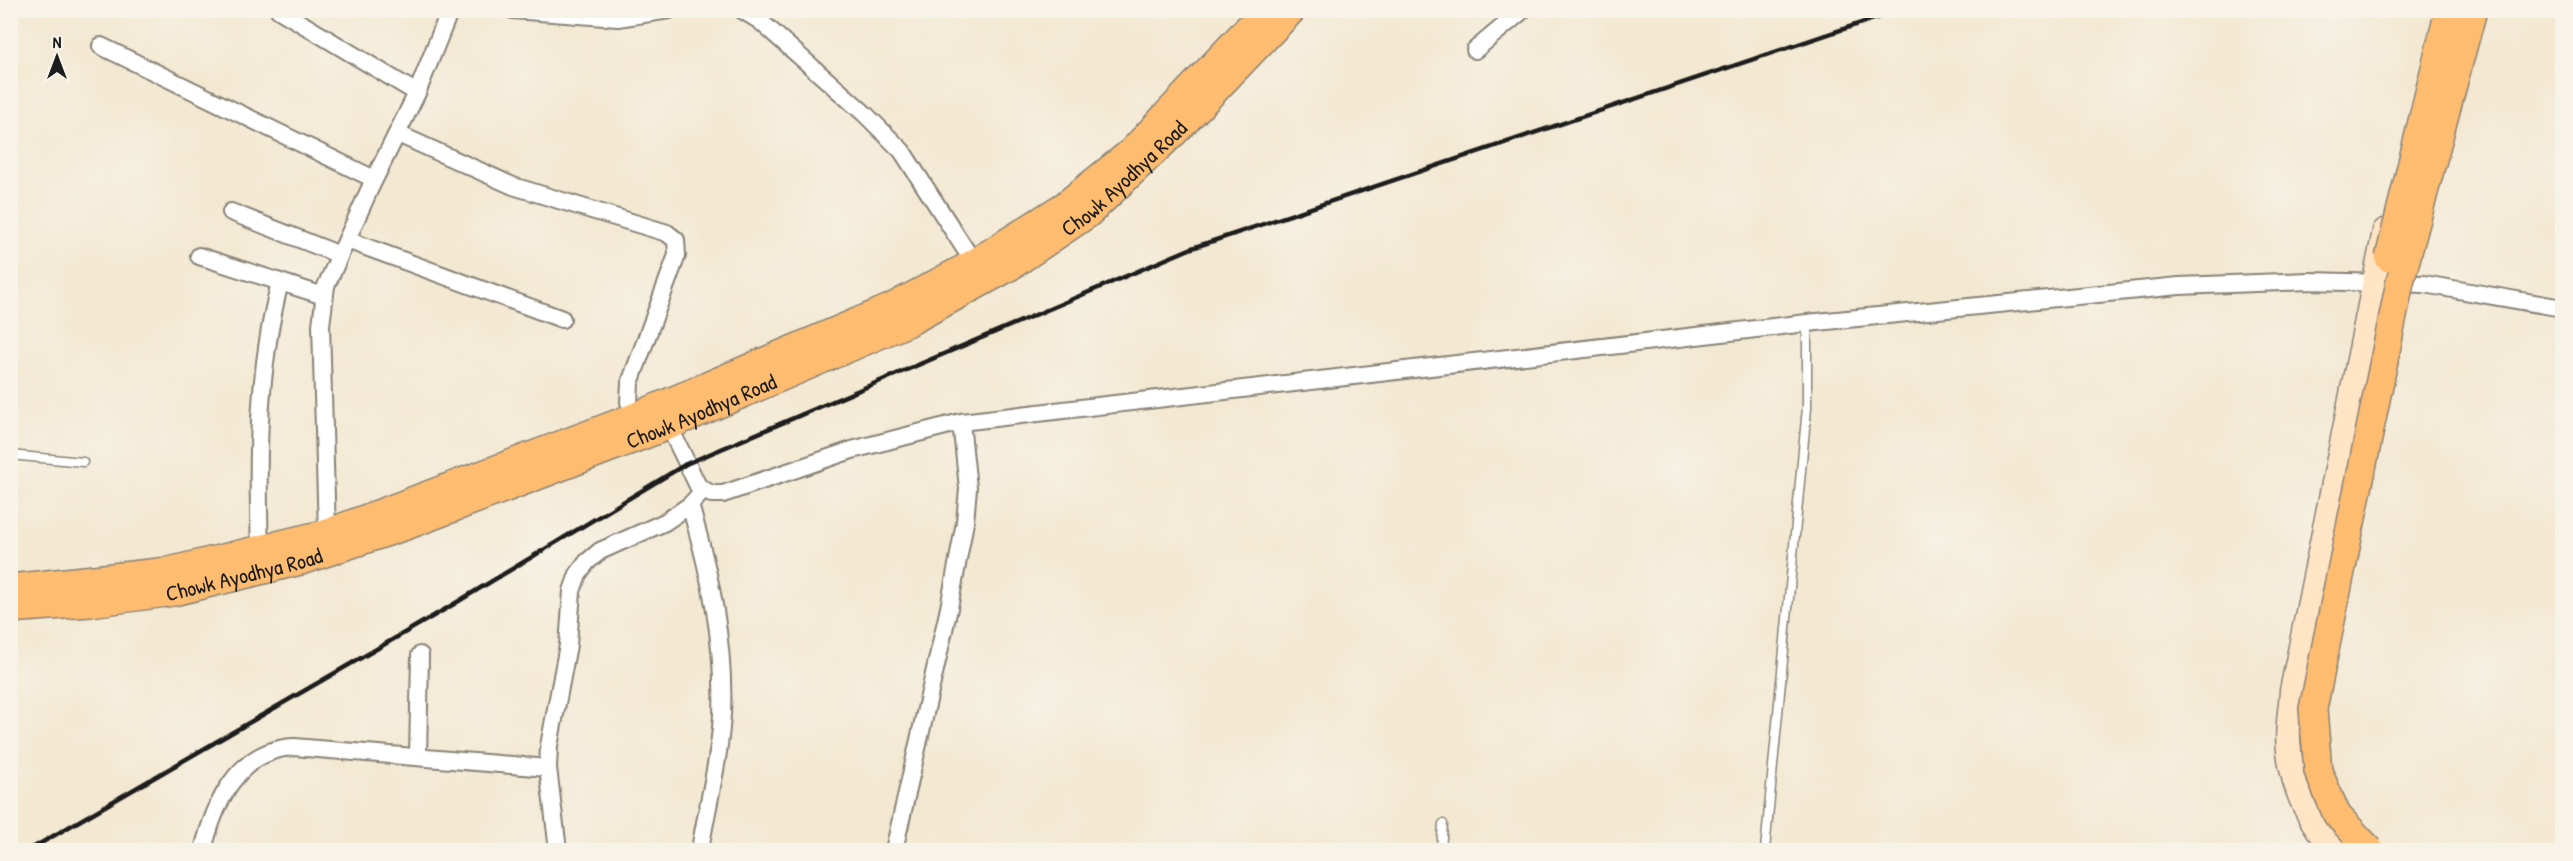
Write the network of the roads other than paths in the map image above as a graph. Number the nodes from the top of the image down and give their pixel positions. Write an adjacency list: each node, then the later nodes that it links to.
1 (279, 10): 17 (street)
2 (450, 10): 17 (street)
3 (513, 10): 13 (street)
4 (669, 10): 13 (street)
5 (742, 10): 23 (street)
6 (1265, 10): 23 (main road, Chowk Ayodhya Road)
7 (1292, 10): 31 (main road, Chowk Ayodhya Road)
8 (1523, 10): 14 (street)
9 (2438, 10): 25 (street)
10 (2449, 10): 53 (main road, bridge)
11 (2473, 10): 54 (main road, bridge)
12 (2482, 10): 26 (street)
13 (618, 14)
14 (1505, 16): 16 (street)
15 (100, 46): 19 (street)
16 (1475, 50)
17 (417, 93): 18 (street)
18 (398, 134): 19 (street); 32 (street)
19 (374, 179): 21 (street)
20 (231, 212): 21 (street)
21 (343, 248): 27 (street); 29 (street)
22 (199, 256): 24 (street)
23 (974, 263): 31 (main road, Chowk Ayodhya Road)
24 (280, 282): 27 (street); 39 (street)
25 (2372, 282): 26 (street); 30 (street); 52 (street)
26 (2410, 284): 28 (street); 55 (street)
27 (324, 296): 38 (street)
28 (2562, 308)
29 (562, 319)
30 (1807, 323): 33 (street); 51 (lane)
31 (664, 416): 32 (main road, Chowk Ayodhya Road); 36 (street); 41 (main road, Chowk Ayodhya Road)
32 (634, 417): 38 (main road, Chowk Ayodhya Road)
33 (961, 422): 36 (street); 49 (street)
34 (10, 455): 35 (lane)
35 (83, 462)
36 (703, 491): 37 (street)
37 (690, 505): 44 (street); 48 (street)
38 (327, 533): 39 (main road, Chowk Ayodhya Road)
39 (260, 550): 40 (main road, Chowk Ayodhya Road)
40 (10, 588)
41 (10, 609)
42 (420, 656): 43 (street)
43 (418, 757): 44 (street); 46 (street)
44 (548, 768): 47 (street)
45 (1443, 824): 50 (lane)
46 (203, 850)
47 (558, 850)
48 (700, 850)
49 (894, 850)
50 (1441, 850)
51 (1765, 850)
52 (2336, 850)
53 (2350, 850)
54 (2370, 850)
55 (2385, 850)

